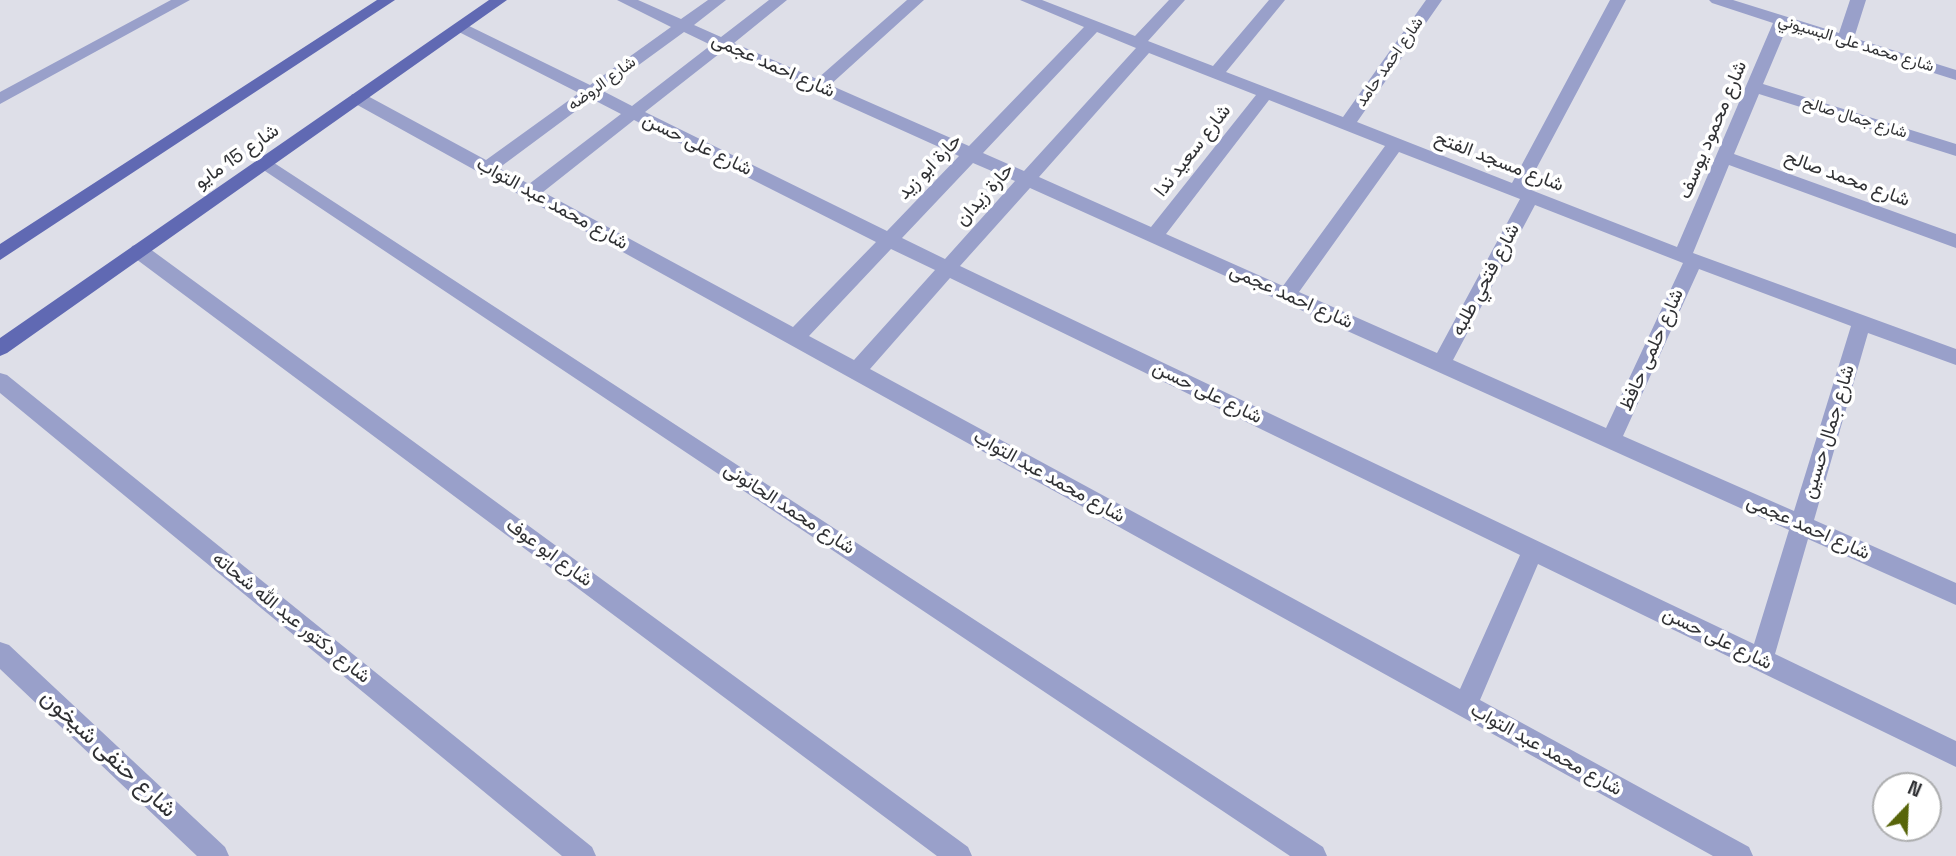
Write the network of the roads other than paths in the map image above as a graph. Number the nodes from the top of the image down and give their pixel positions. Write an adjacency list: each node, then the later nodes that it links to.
1 (182, 0): 29 (street)
2 (387, 0): 45 (main road)
3 (499, 0): 18 (main road, شارع 15 مايو)
4 (625, 0): 16 (street, شارع احمد عجمى)
5 (718, 0): 16 (street, شارع الروضه)
6 (779, 0): 20 (street)
7 (916, 0): 24 (street)
8 (1028, 0): 17 (street, شارع مسجد الفتح)
9 (1177, 0): 21 (street, حارة زيدان)
10 (1278, 0): 22 (street)
11 (1434, 0): 31 (street, شارع احمد حامد)
12 (1618, 0): 40 (street, شارع فتحي طلبه)
13 (1717, 0): 15 (street, شارع محمد على البسيوني)
14 (1858, 0): 19 (street)
15 (1782, 20): 19 (street, شارع محمد على البسيوني); 25 (street, شارع محمود يوسف)
16 (682, 26): 20 (street, شارع احمد عجمى); 26 (street, شارع الروضه)
17 (1094, 26): 21 (street, شارع مسجد الفتح); 34 (street, حارة ابو زيد)
18 (460, 27): 26 (street, شارع على حسن); 28 (main road, شارع 15 مايو)
19 (1845, 40): 23 (street, شارع محمد على البسيوني)
20 (723, 44): 24 (street, شارع احمد عجمى); 30 (street)
21 (1142, 45): 22 (street, شارع مسجد الفتح); 38 (street, حارة زيدان)
22 (1216, 74): 27 (street, شارع مسجد الفتح)
23 (1956, 75)
24 (819, 86): 34 (street, شارع احمد عجمى)
25 (1754, 87): 33 (street, شارع جمال صالح); 35 (street, شارع محمود يوسف)
26 (591, 92): 30 (street, شارع على حسن); 37 (street, شارع الروضه)
27 (1266, 93): 31 (street, شارع مسجد الفتح); 41 (street, شارع سعيد ندا)
28 (358, 98): 36 (main road, شارع 15 مايو); 37 (street, شارع محمد عبد التواب)
29 (0, 99)
30 (633, 113): 39 (street); 42 (street, شارع على حسن)
31 (1346, 125): 32 (street, شارع مسجد الفتح)
32 (1395, 144): 40 (street, شارع مسجد الفتح); 48 (street)
33 (1956, 150)
34 (971, 154): 38 (street, شارع احمد عجمى); 42 (street, حارة ابو زيد)
35 (1724, 157): 43 (street, شارع محمد صالح); 46 (street, شارع محمود يوسف)
36 (265, 163): 44 (main road, شارع 15 مايو); 67 (street, شارع محمد الحانونى)
37 (487, 168): 39 (street, شارع محمد عبد التواب)
38 (1027, 179): 41 (street, شارع احمد عجمى); 47 (street, حارة زيدان)
39 (531, 192): 50 (street, شارع محمد عبد التواب)
40 (1523, 194): 46 (street, شارع مسجد الفتح); 53 (street, شارع فتحي طلبه)
41 (1154, 236): 48 (street, شارع احمد عجمى)
42 (889, 240): 47 (street, شارع على حسن); 50 (street, حارة ابو زيد)
43 (1956, 241)
44 (139, 251): 51 (main road, شارع 15 مايو); 66 (street, شارع ابو عوف)
45 (0, 253)
46 (1687, 258): 49 (street, شارع مسجد الفتح); 56 (street, شارع حلمى حافظ)
47 (948, 268): 54 (street, حارة زيدان); 58 (street, شارع على حسن)
48 (1287, 295): 53 (street, شارع احمد عجمى)
49 (1861, 324): 52 (street, شارع مسجد الفتح); 57 (street, شارع جمال حسين)
50 (795, 338): 54 (street, شارع محمد عبد التواب)
51 (0, 348)
52 (1956, 357)
53 (1441, 364): 56 (street, شارع احمد عجمى)
54 (856, 371): 62 (street, شارع محمد عبد التواب)
55 (0, 381): 65 (street, شارع دكتور عبد الله شحاته)
56 (1611, 440): 57 (street, شارع احمد عجمى)
57 (1801, 524): 59 (street, شارع احمد عجمى); 61 (street, شارع جمال حسين)
58 (1533, 550): 61 (street, شارع على حسن); 62 (street)
59 (1956, 594)
60 (0, 653): 64 (street, شارع حنفى شيخون)
61 (1761, 660): 63 (street, شارع على حسن)
62 (1465, 705): 68 (street, شارع محمد عبد التواب)
63 (1956, 754)
64 (216, 856)
65 (583, 856)
66 (959, 856)
67 (1314, 856)
68 (1740, 856)

